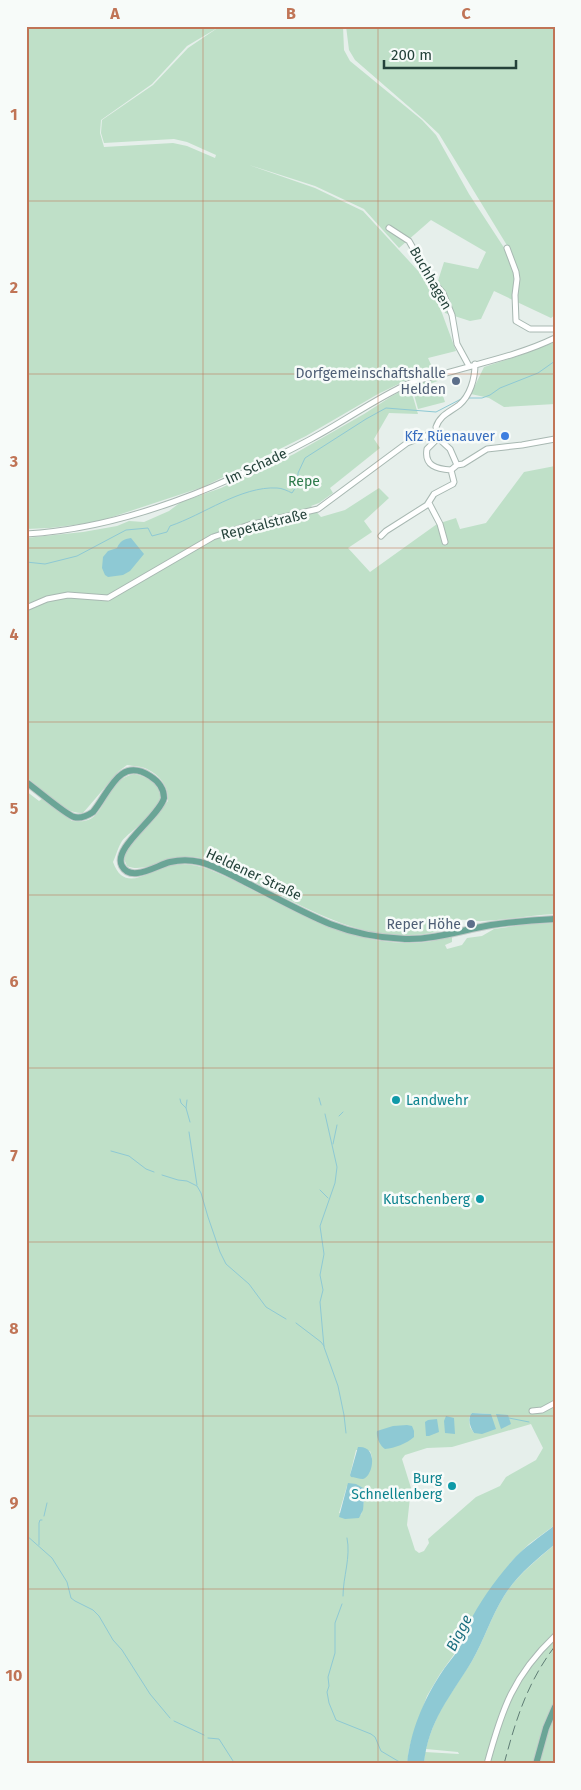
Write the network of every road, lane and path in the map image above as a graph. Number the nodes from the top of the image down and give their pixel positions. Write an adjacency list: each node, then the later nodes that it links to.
1 (389, 228): 5 (street, Buchhagen)
2 (507, 248): 3 (street)
3 (555, 329)
4 (555, 338): 5 (street)
5 (472, 365): 6 (street); 12 (street, Im Schade)
6 (436, 432): 7 (street); 15 (street, Repetalstraße)
7 (438, 438): 9 (street); 10 (street)
8 (555, 439): 9 (street)
9 (457, 465): 10 (street)
10 (451, 470): 11 (street)
11 (429, 503): 13 (street); 14 (street)
12 (26, 534)
13 (381, 536)
14 (445, 542)
15 (26, 608)
16 (26, 782): 17 (main road, Heldener Straße)
17 (555, 919)
18 (555, 1403): 19 (street)
19 (532, 1412)
20 (555, 1636): 22 (street)
21 (555, 1707): 23 (main road)
22 (488, 1764)
23 (536, 1764)

